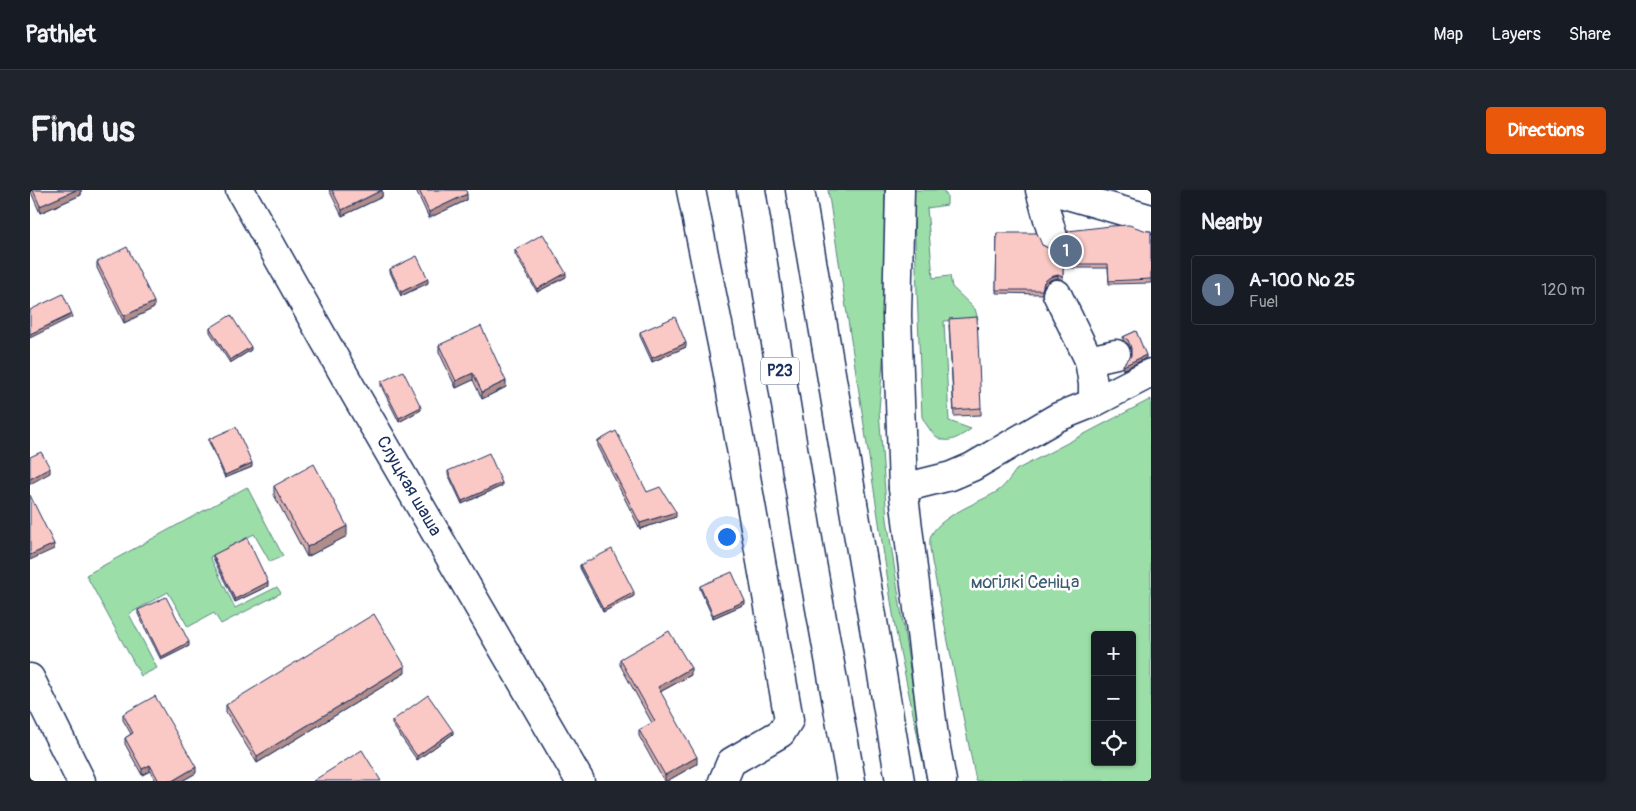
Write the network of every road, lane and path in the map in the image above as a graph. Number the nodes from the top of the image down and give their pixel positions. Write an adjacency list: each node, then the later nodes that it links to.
1 (240, 190): 17 (main road, Слуцкая шаша)
2 (691, 190): 18 (main road)
3 (751, 190): 19 (main road, Р23)
4 (800, 190): 20 (main road)
5 (900, 190): 14 (main road)
6 (1040, 190): 9 (main road)
7 (1050, 190): 8 (main road)
8 (1151, 220)
9 (1053, 237)
10 (1056, 294): 13 (main road)
11 (1119, 361): 13 (main road)
12 (1151, 373): 13 (main road)
13 (1092, 382): 14 (main road)
14 (903, 488): 21 (main road)
15 (30, 678): 16 (main road)
16 (81, 781)
17 (580, 781)
18 (723, 781)
19 (851, 781)
20 (900, 781)
21 (942, 781)

